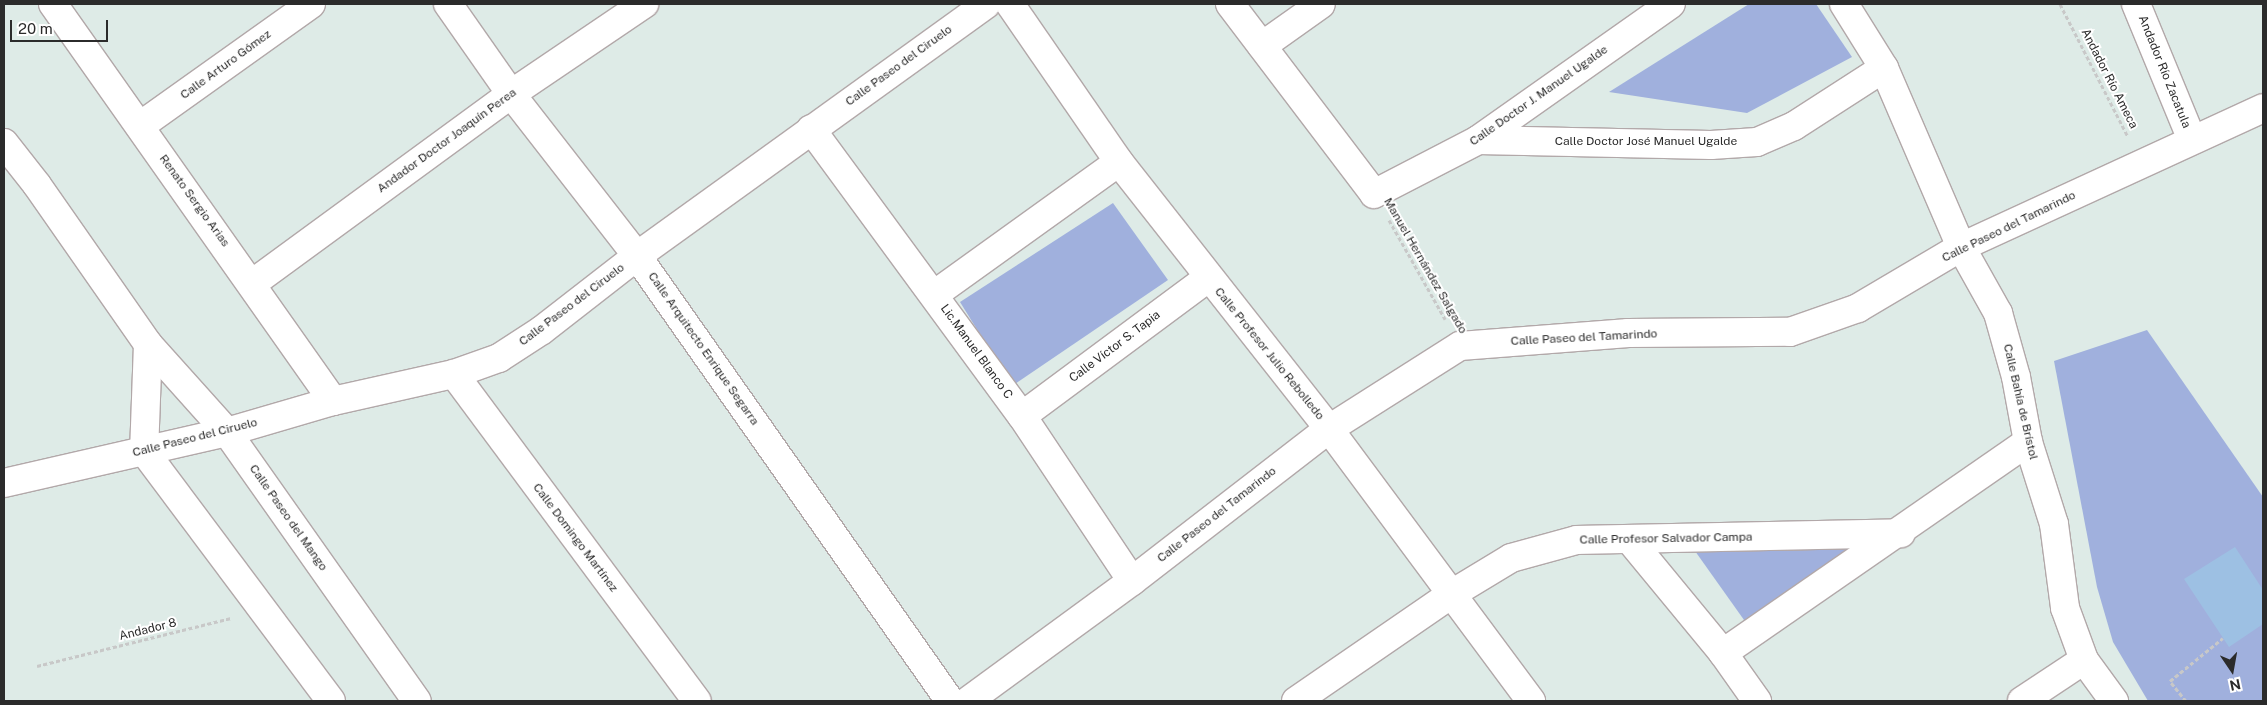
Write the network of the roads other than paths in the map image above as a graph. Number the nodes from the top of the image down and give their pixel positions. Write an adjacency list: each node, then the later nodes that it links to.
1 (53, 4): 16 (street, Renato Sergio Arias)
2 (311, 4): 16 (street, Calle Arturo Gómez)
3 (448, 4): 14 (street, Calle Arquitecto Enrique Segarra)
4 (644, 4): 14 (street, Andador Doctor Joaquín Perea)
5 (986, 4): 17 (street, Calle Paseo del Ciruelo)
6 (1010, 4): 21 (street, Calle Profesor Julio Rebolledo)
7 (1230, 4): 12 (street)
8 (1322, 4): 12 (street)
9 (1671, 4): 18 (street, Calle Doctor J. Manuel Ugalde)
10 (1844, 4): 13 (street, Calle Bahía de Brístol)
11 (2136, 4): 19 (street, Andador Río Zacatula)
12 (1262, 46): 18 (street, Calle Doctor J. Manuel Ugalde)
13 (1884, 68): 18 (street, Calle Doctor José Manuel Ugalde); 22 (street, Calle Bahía de Brístol)
14 (511, 94): 23 (street, Calle Arquitecto Enrique Segarra); 25 (street, Andador Doctor Joaquín Perea)
15 (2263, 108): 19 (street, Calle Paseo del Tamarindo)
16 (140, 126): 25 (street, Renato Sergio Arias)
17 (811, 129): 23 (street, Calle Paseo del Ciruelo); 26 (street, Lic.Manuel Blanco C)
18 (1478, 140)
19 (2192, 140): 22 (street, Calle Paseo del Tamarindo)
20 (4, 143): 27 (street, Calle Paseo del Mango)
21 (1119, 162): 24 (street, Calle Profesor Julio Rebolledo); 26 (street)
22 (1961, 248): 31 (street, Calle Paseo del Tamarindo); 33 (street, Calle Bahía de Brístol)
23 (637, 256): 28 (street, Calle Paseo del Ciruelo); 45 (street, Calle Arquitecto Enrique Segarra)
24 (1208, 278): 30 (street, Calle Víctor S. Tapia); 31 (street, Calle Profesor Julio Rebolledo)
25 (253, 283): 29 (street, Renato Sergio Arias)
26 (934, 294): 30 (street, Lic.Manuel Blanco C)
27 (148, 344): 32 (street, Calle Paseo del Mango); 34 (street)
28 (454, 374): 29 (street, Calle Paseo del Ciruelo); 44 (street, Calle Domingo Martínez)
29 (333, 400): 32 (street, Calle Paseo del Ciruelo)
30 (1022, 416): 38 (street, Lic.Manuel Blanco C)
31 (1329, 429): 38 (street, Calle Paseo del Tamarindo); 39 (street, Calle Profesor Julio Rebolledo)
32 (227, 432): 34 (street, Calle Paseo del Ciruelo); 43 (street, Calle Paseo del Mango)
33 (2028, 442): 36 (street); 41 (street, Calle Bahía de Brístol)
34 (144, 451): 35 (street, Calle Paseo del Ciruelo); 42 (street)
35 (4, 483)
36 (1901, 533): 37 (street, Calle Profesor Salvador Campa); 40 (street)
37 (1630, 540): 39 (street, Calle Profesor Salvador Campa); 40 (street)
38 (1132, 581): 46 (street, Calle Paseo del Tamarindo)
39 (1450, 595): 47 (street, Calle Profesor Salvador Campa); 48 (street, Calle Profesor Julio Rebolledo)
40 (1723, 653): 49 (street)
41 (2084, 660): 50 (street); 51 (street, Calle Bahía de Brístol)
42 (331, 701)
43 (417, 701)
44 (697, 701)
45 (950, 701)
46 (968, 701)
47 (1296, 701)
48 (1531, 701)
49 (1756, 701)
50 (2022, 701)
51 (2114, 701)

